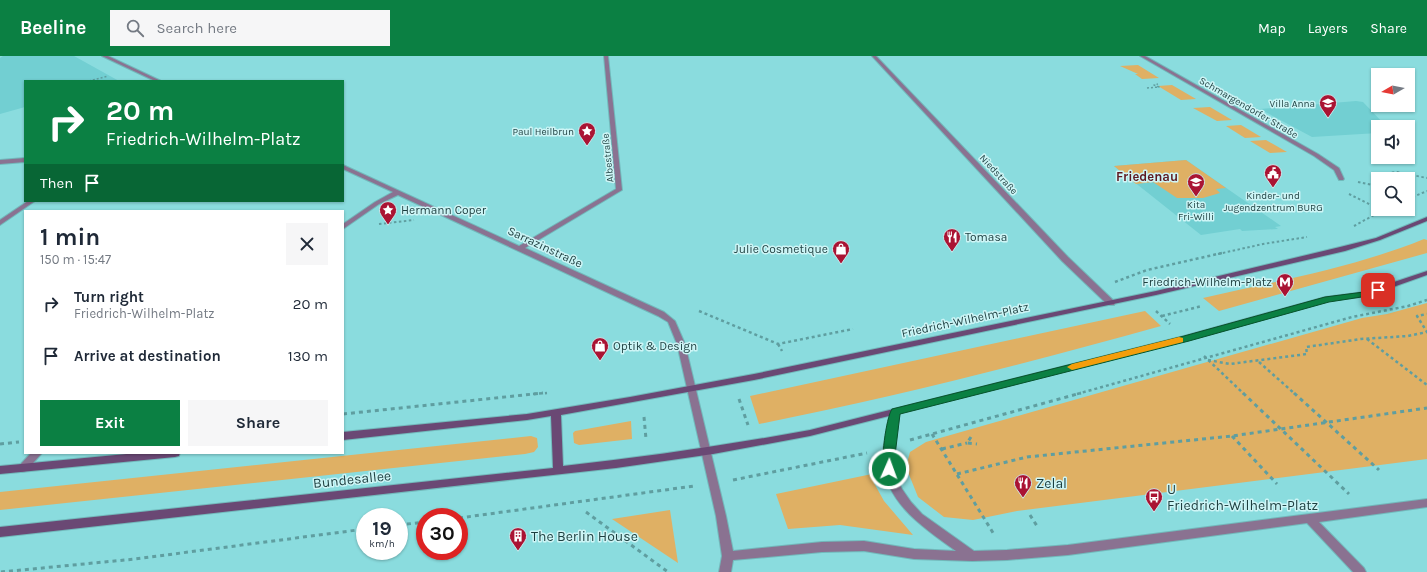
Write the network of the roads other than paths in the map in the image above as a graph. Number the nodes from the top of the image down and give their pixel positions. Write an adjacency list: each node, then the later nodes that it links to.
1 (104, 56): 5 (street)
2 (606, 56): 15 (street, Albestraße)
3 (874, 56): 17 (street, Niedstraße)
4 (1142, 56): 9 (street, Schmargendorfer Straße)
5 (158, 80)
6 (24, 160): 7 (street)
7 (0, 162)
8 (344, 167): 10 (street, Sarrazinstraße)
9 (1341, 179)
10 (398, 192): 14 (street); 15 (street, Sarrazinstraße)
11 (31, 202): 13 (street)
12 (1427, 219): 17 (main road, Friedrich-Wilhelm-Platz)
13 (0, 223)
14 (344, 226)
15 (520, 248): 18 (street, Sarrazinstraße)
16 (1427, 273): 19 (main road)
17 (1111, 303): 18 (main road, Friedrich-Wilhelm-Platz)
18 (692, 389): 20 (main road); 22 (street, Sarrazinstraße)
19 (895, 412): 22 (main road); 32 (street)
20 (556, 413): 21 (main road); 27 (main road)
21 (344, 436)
22 (706, 451): 27 (main road, Bundesallee); 31 (street)
23 (36, 454): 25 (street)
24 (165, 454): 25 (main road)
25 (22, 468): 26 (main road)
26 (0, 470)
27 (558, 471): 30 (main road, Bundesallee)
28 (1427, 502): 29 (street)
29 (1309, 518): 32 (street); 34 (street)
30 (0, 532)
31 (728, 556): 32 (street); 33 (street)
32 (973, 556)
33 (725, 572)
34 (1360, 572)

